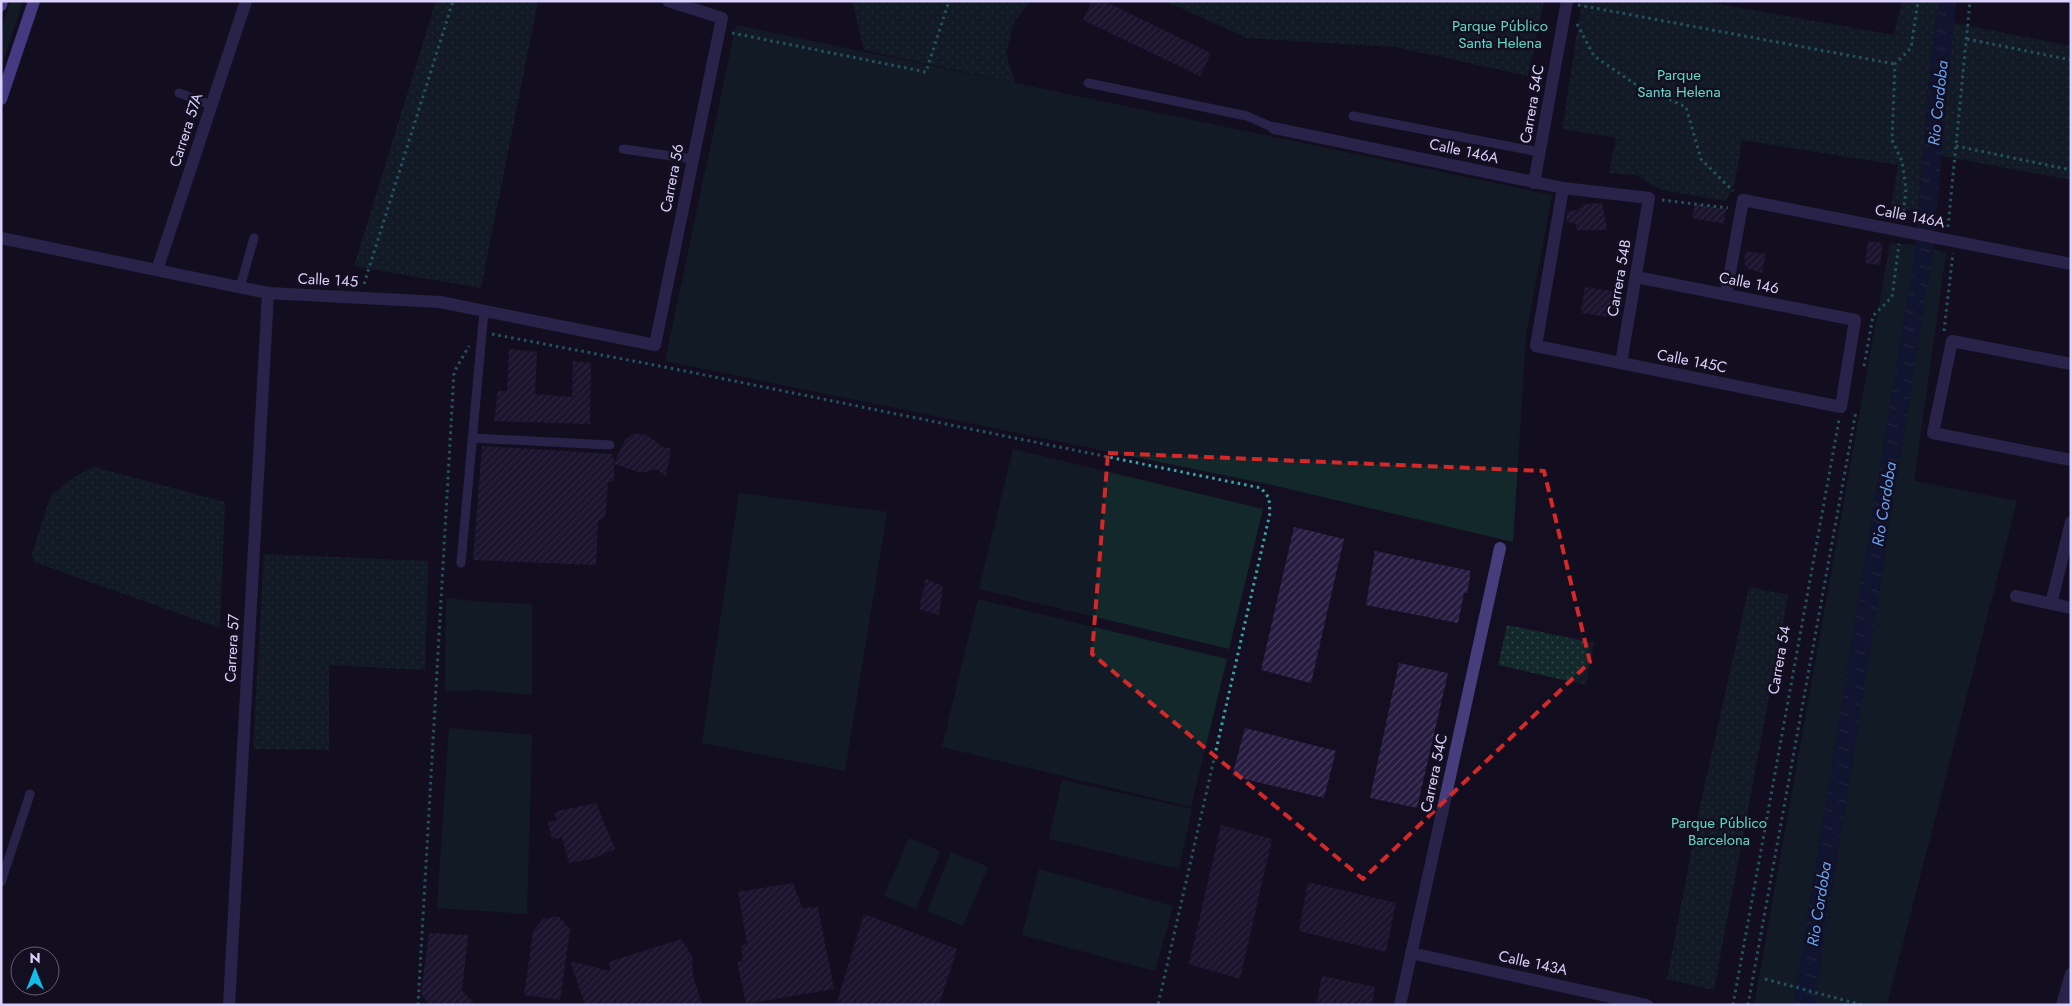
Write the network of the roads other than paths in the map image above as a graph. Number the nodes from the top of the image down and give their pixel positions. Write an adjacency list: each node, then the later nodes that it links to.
1 (2, 1): 6 (main road)
2 (34, 1): 10 (main road)
3 (246, 1): 11 (street, Carrera 57A)
4 (668, 1): 7 (street)
5 (1567, 2): 15 (street, Carrera 54C)
6 (1, 5)
7 (693, 5): 16 (street, Carrera 56)
8 (1088, 83): 13 (lane)
9 (179, 93): 11 (lane)
10 (1, 99)
11 (212, 105): 23 (street, Carrera 57A)
12 (1353, 116): 15 (lane)
13 (1274, 128): 17 (street, Calle 146A)
14 (623, 149): 16 (lane)
15 (1539, 152): 17 (street, Carrera 54C)
16 (693, 159): 29 (street, Carrera 56)
17 (1534, 183): 18 (street, Calle 146A)
18 (1563, 188): 19 (street, Calle 146A); 30 (street, Calle 145C)
19 (1649, 198): 24 (street, Carrera 54B)
20 (1, 238): 23 (street, Calle 145)
21 (254, 238): 25 (lane)
22 (2071, 264): 27 (street, Calle 146A)
23 (157, 270): 25 (street, Calle 145)
24 (1636, 276): 27 (street, Calle 146); 30 (street, Carrera 54B)
25 (240, 287): 26 (street, Calle 145)
26 (268, 293): 28 (street, Calle 145); 46 (street, Carrera 57)
27 (1726, 295): 32 (street, Calle 146)
28 (484, 311): 29 (street, Calle 145); 33 (lane)
29 (655, 345)
30 (1622, 363): 32 (street, Calle 145C)
31 (2071, 364): 35 (street)
32 (1841, 407)
33 (472, 438): 34 (lane); 38 (lane)
34 (610, 445)
35 (2071, 460)
36 (2071, 522): 40 (street)
37 (1500, 548): 44 (street, Carrera 54C)
38 (461, 563)
39 (2016, 596): 40 (street)
40 (2051, 604): 41 (street)
41 (2071, 608)
42 (30, 794): 43 (lane)
43 (1, 882)
44 (1412, 953): 47 (street, Carrera 54C); 48 (street, Calle 143A)
45 (2071, 974): 49 (street)
46 (229, 1005)
47 (1400, 1005)
48 (1647, 1005)
49 (2062, 1005)

